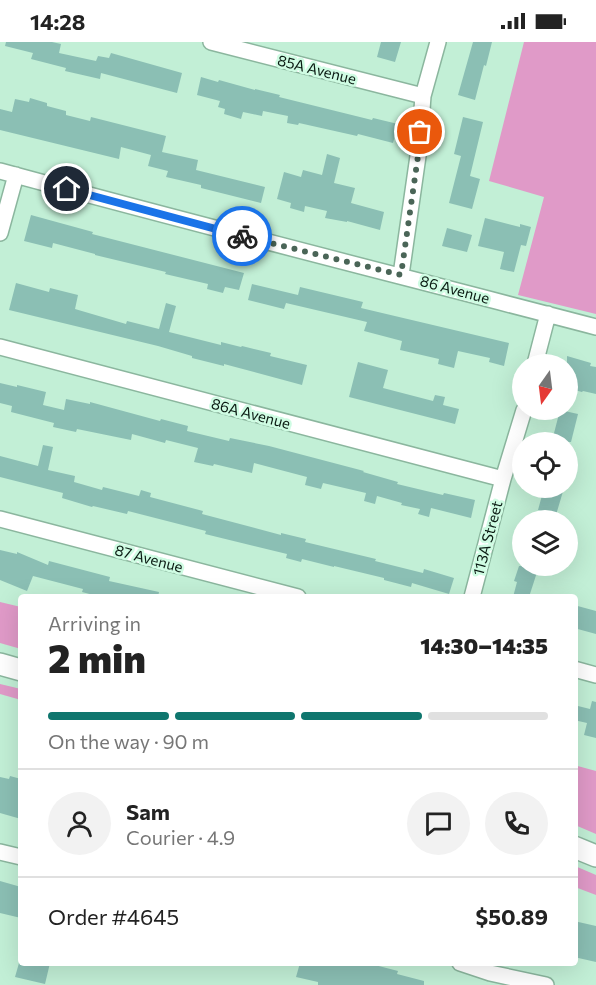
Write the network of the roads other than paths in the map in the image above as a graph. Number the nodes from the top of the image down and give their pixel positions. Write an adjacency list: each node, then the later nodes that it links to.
1 (211, 42): 3 (street, 85A Avenue)
2 (438, 42): 3 (street)
3 (423, 96): 7 (street)
4 (0, 171): 5 (street, 86 Avenue)
5 (16, 175): 6 (street); 7 (street, 86 Avenue)
6 (0, 232)
7 (401, 275): 8 (street, 86 Avenue)
8 (548, 314): 9 (street, 86 Avenue); 11 (street)
9 (596, 327)
10 (0, 347): 13 (street, 86A Avenue)
11 (538, 354)
12 (521, 420): 13 (street, 113A Street)
13 (503, 479): 16 (street, 113A Street)
14 (0, 519): 15 (street, 87 Avenue)
15 (287, 594)
16 (473, 594)
17 (0, 664): 18 (main road)
18 (18, 669)
19 (578, 670): 20 (street)
20 (596, 675)
21 (578, 849): 24 (main road)
22 (0, 852): 23 (street)
23 (18, 856)
24 (596, 856)
25 (468, 966): 26 (street)
26 (546, 985)

